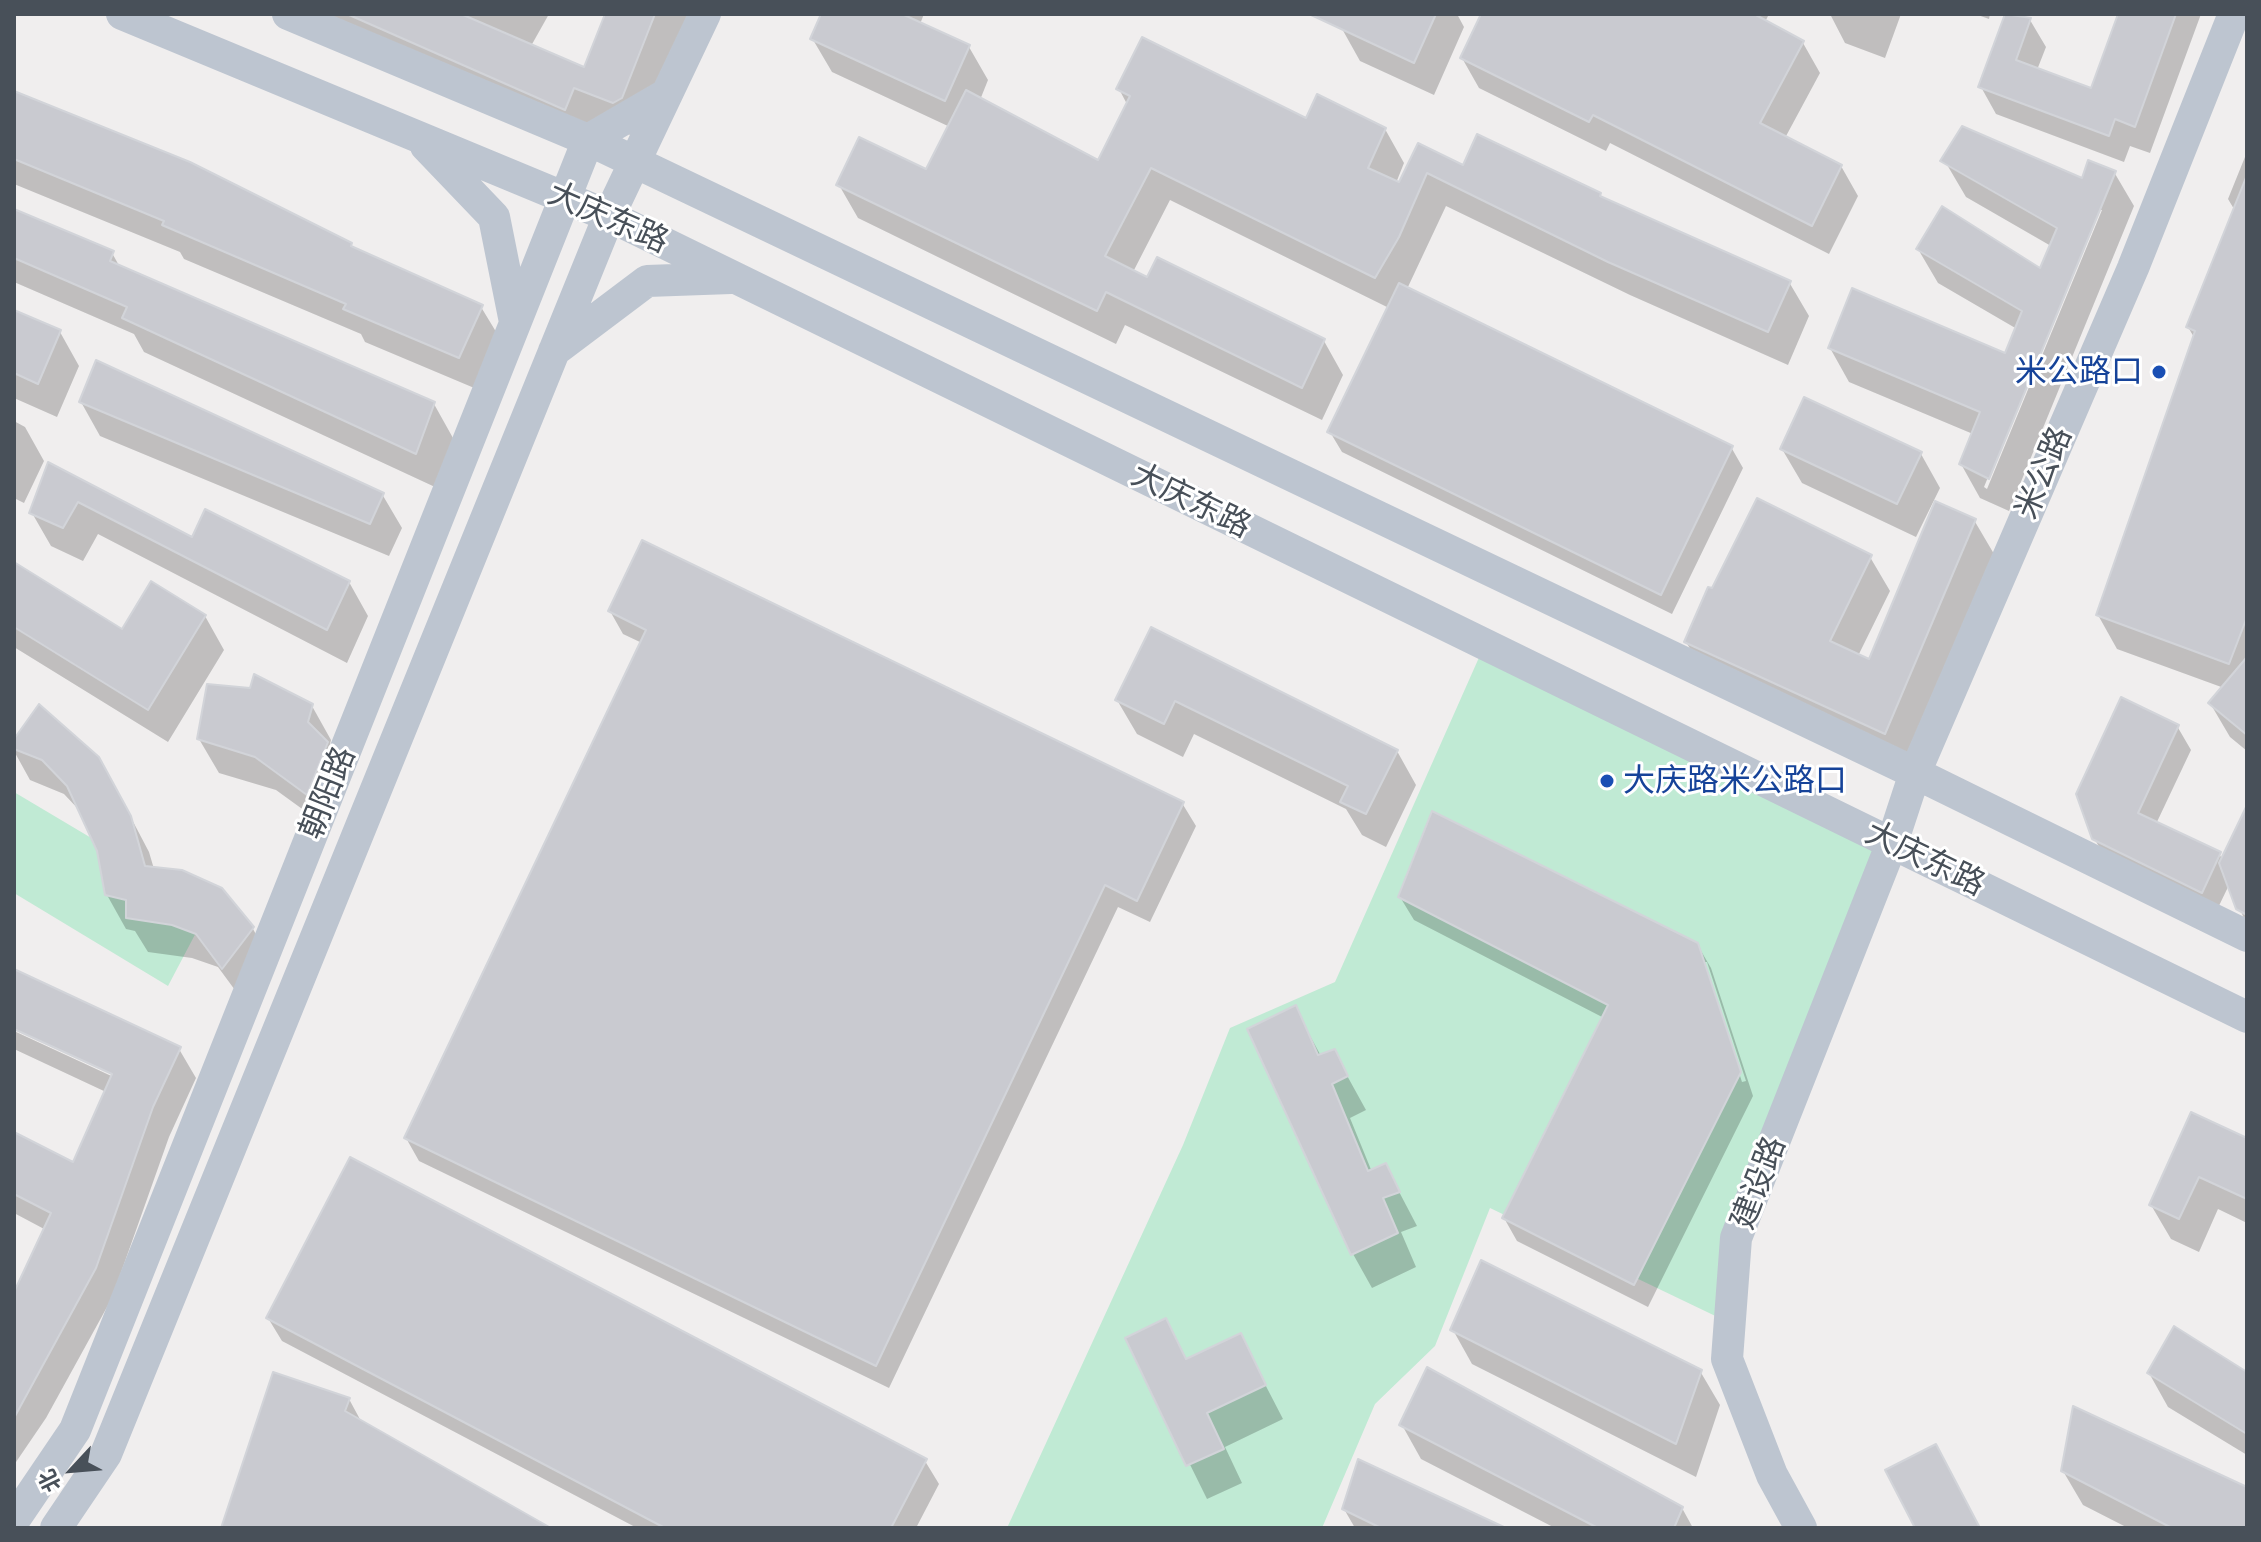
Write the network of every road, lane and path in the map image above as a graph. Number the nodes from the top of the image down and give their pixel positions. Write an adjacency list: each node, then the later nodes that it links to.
1 (122, 14): 6 (main road, 大庆东路)
2 (288, 14): 7 (main road, 大庆东路)
3 (705, 14): 5 (main road, 朝阳路)
4 (2234, 14): 14 (main road, 米公路)
5 (667, 94): 7 (main road); 8 (main road, 朝阳路)
6 (415, 135): 9 (main road, 大庆东路); 12 (main road)
7 (588, 140): 8 (main road, 大庆东路); 9 (main road, 朝阳路)
8 (635, 162): 10 (main road, 朝阳路); 14 (main road, 大庆东路)
9 (564, 197): 10 (main road, 大庆东路); 12 (main road, 朝阳路)
10 (609, 216): 11 (main road, 大庆东路); 13 (main road, 朝阳路)
11 (737, 278): 13 (main road); 15 (main road, 大庆东路)
12 (515, 322): 18 (main road, 朝阳路)
13 (554, 351): 19 (main road, 朝阳路)
14 (1915, 773): 15 (main road, 米公路); 16 (main road, 大庆东路)
15 (1892, 843): 17 (main road, 大庆东路); 20 (main road, 建设路)
16 (2247, 936)
17 (2247, 1017)
18 (14, 1520)
19 (56, 1528)
20 (1801, 1528)

